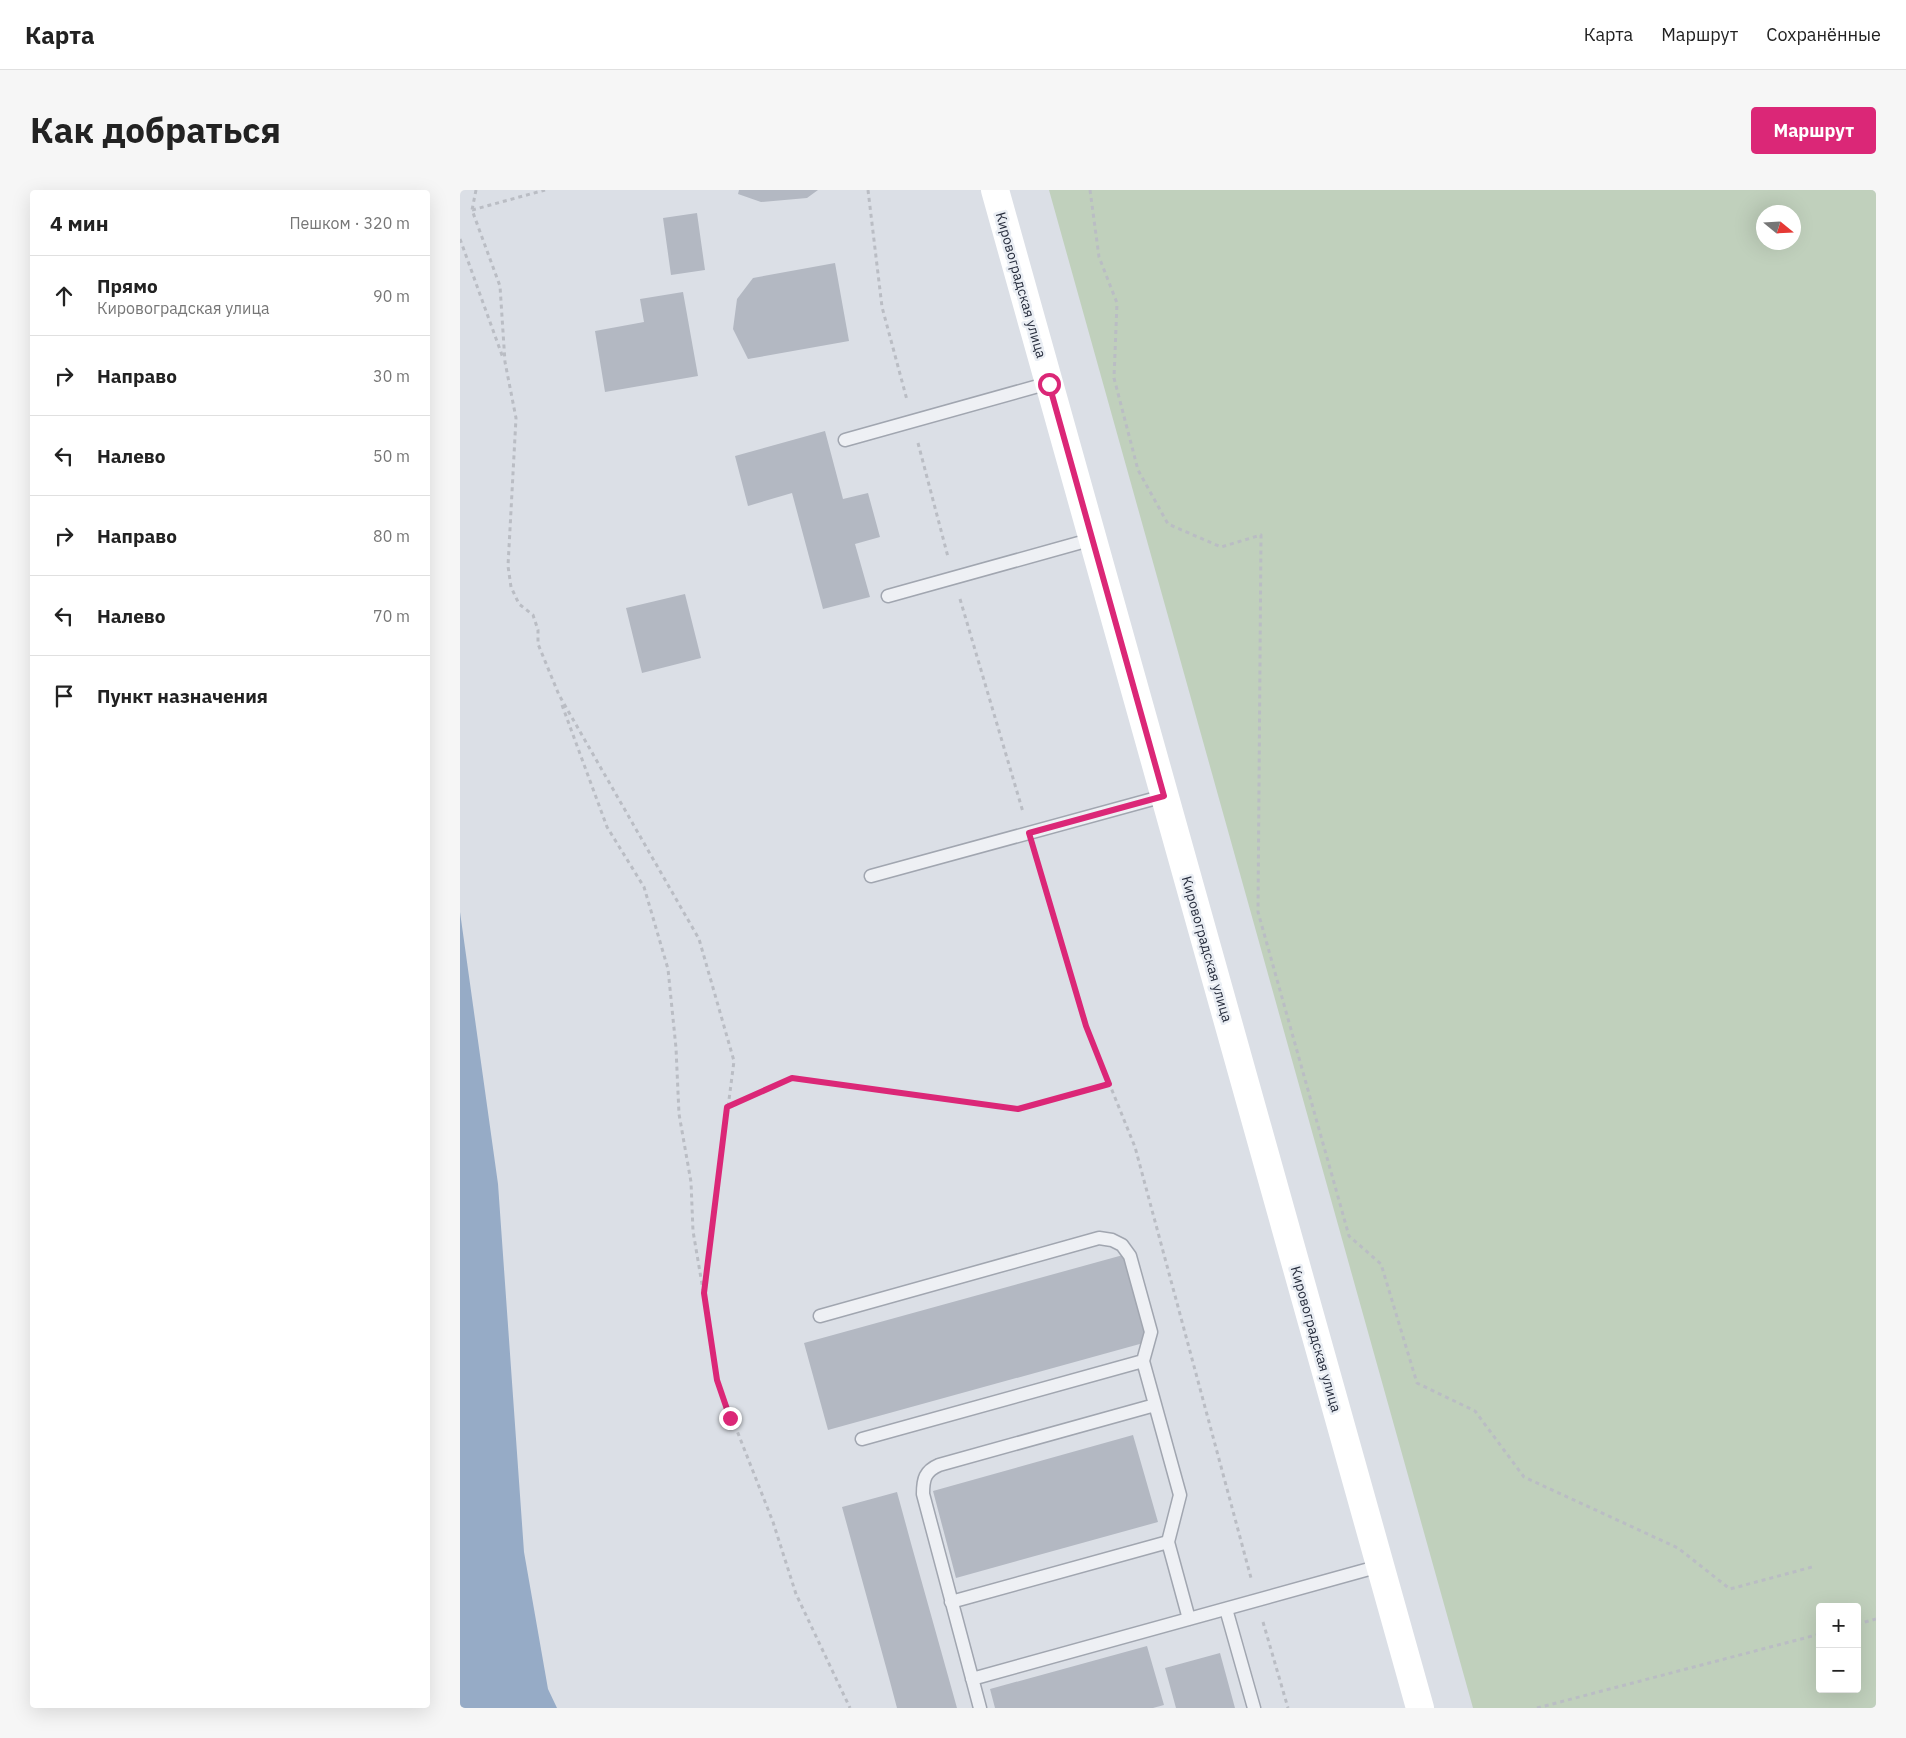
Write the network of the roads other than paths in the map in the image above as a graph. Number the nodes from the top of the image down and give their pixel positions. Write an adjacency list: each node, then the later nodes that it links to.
1 (995, 190): 2 (main road, Кировоградская улица)
2 (1049, 384): 3 (lane); 4 (main road, Кировоградская улица)
3 (845, 440)
4 (1093, 539): 5 (lane); 6 (main road, Кировоградская улица)
5 (888, 596)
6 (1164, 796): 7 (lane); 13 (main road, Кировоградская улица)
7 (871, 876)
8 (820, 1316): 9 (lane)
9 (1143, 1362): 10 (lane); 11 (lane)
10 (1155, 1405): 12 (lane); 14 (lane)
11 (862, 1439)
12 (1168, 1542): 14 (lane); 16 (lane)
13 (1380, 1566): 15 (lane); 20 (main road, Кировоградская улица)
14 (951, 1602): 17 (lane)
15 (1226, 1609): 16 (lane); 19 (lane)
16 (1189, 1619): 17 (lane)
17 (972, 1679): 18 (lane)
18 (980, 1708)
19 (1254, 1708)
20 (1420, 1708)

